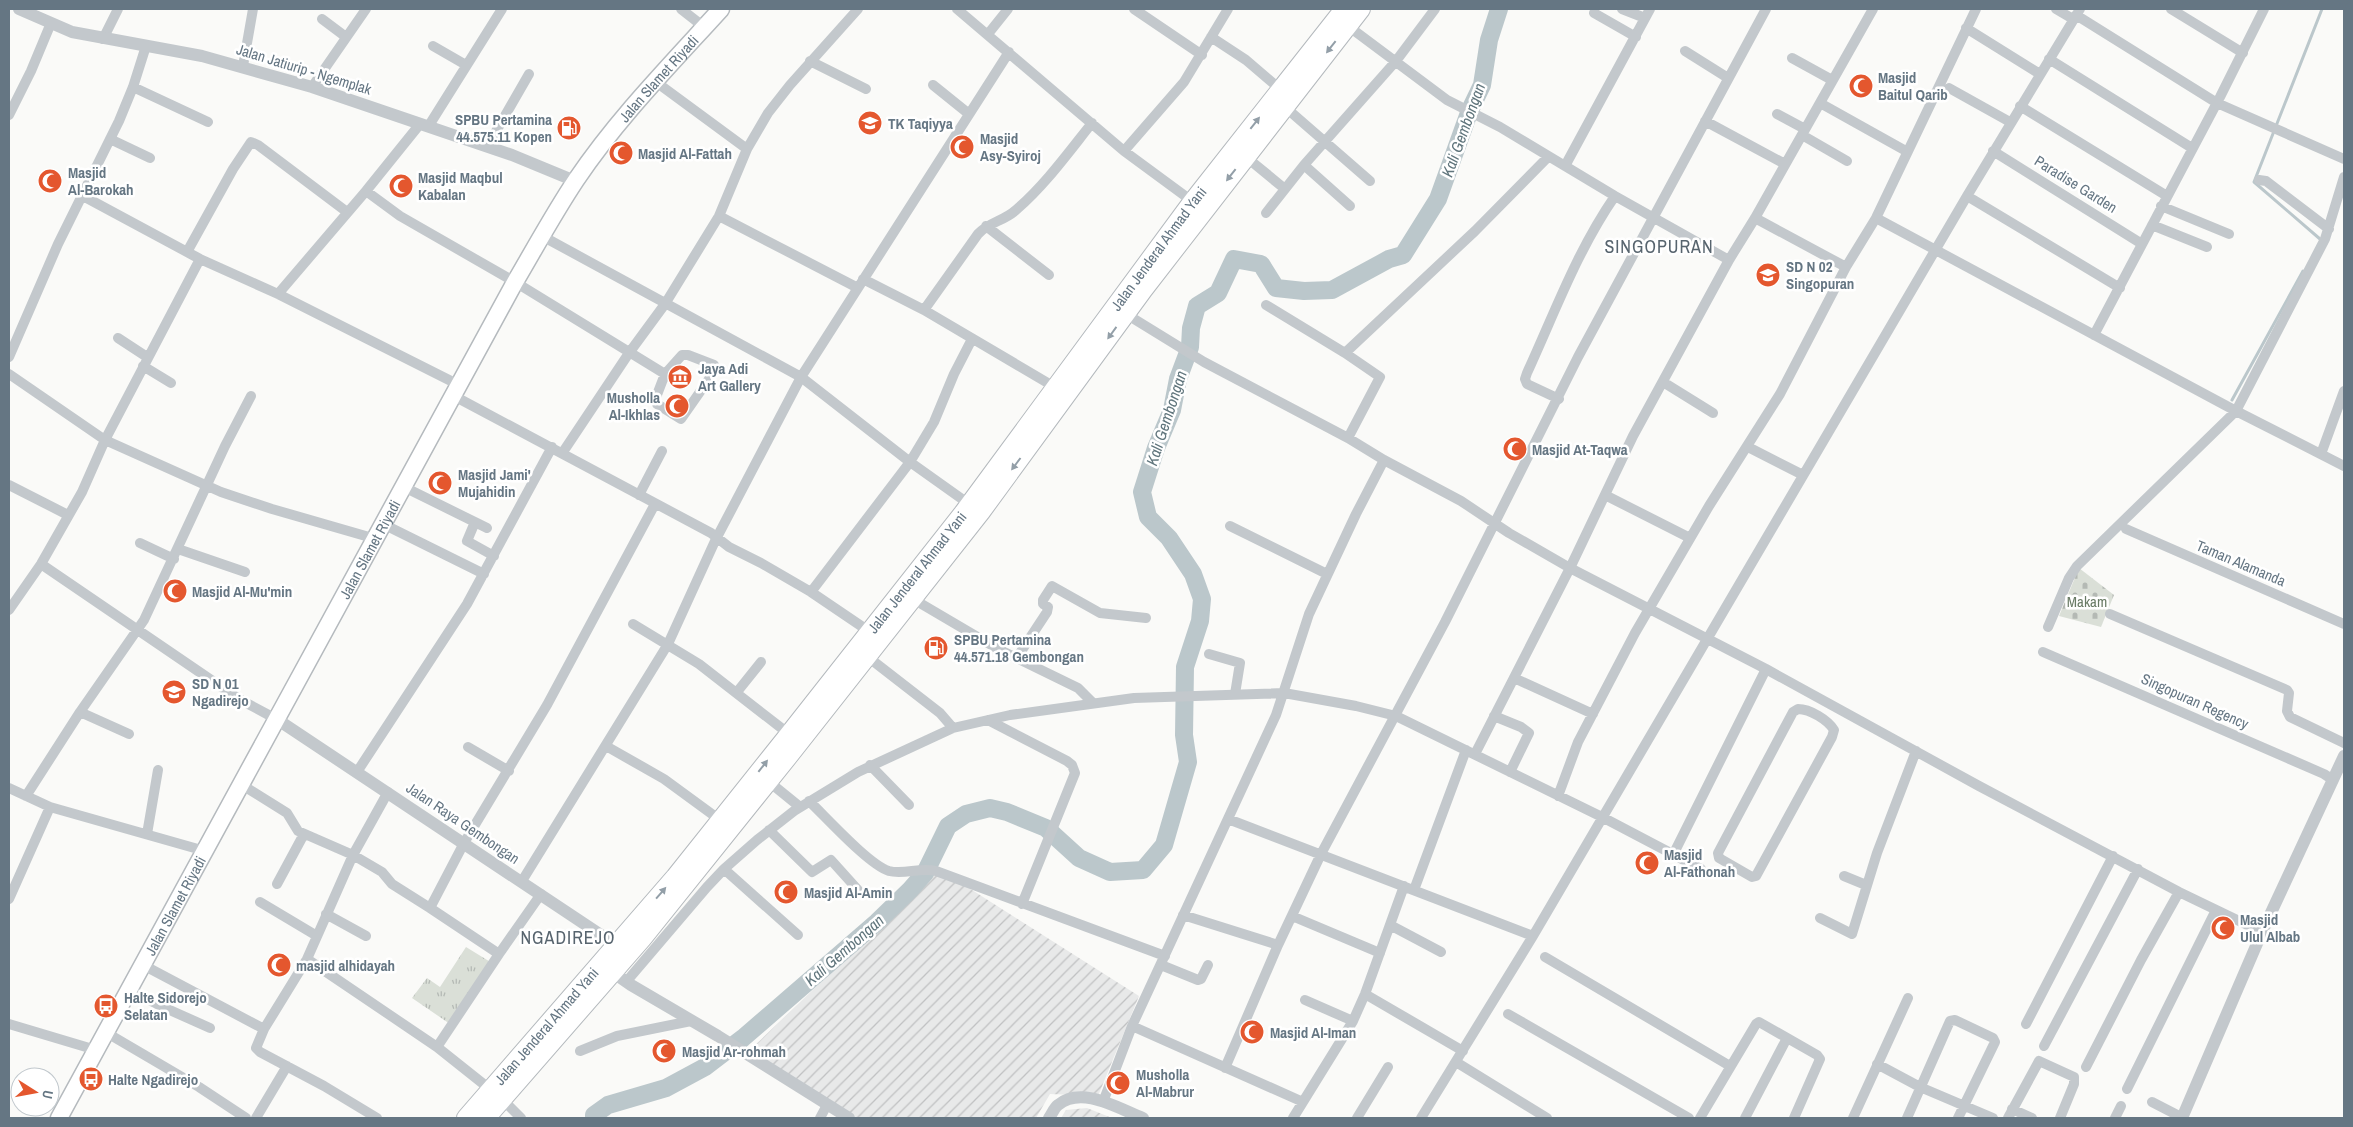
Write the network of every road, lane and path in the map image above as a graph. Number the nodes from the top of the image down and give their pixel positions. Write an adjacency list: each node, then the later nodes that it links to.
1 (19, 9): 27 (street, Jalan Jatiurip - Ngemplak)
2 (118, 9): 34 (street)
3 (253, 9): 46 (street)
4 (366, 9): 31 (street)
5 (502, 9): 45 (street)
6 (681, 9): 28 (street)
7 (721, 9): 28 (main road, Jalan Slamet Riyadi)
8 (858, 9): 43 (street)
9 (957, 9): 30 (street)
10 (1008, 9): 30 (street)
11 (1134, 9): 40 (street)
12 (1228, 9): 33 (street)
13 (1361, 9): 22 (highway, Jalan Jenderal Ahmad Yani)
14 (1435, 9): 44 (street)
15 (1622, 9): 24 (street)
16 (1766, 9): 49 (street)
17 (1873, 9): 50 (street)
18 (2056, 9): 25 (street)
19 (2171, 9): 39 (street)
20 (2264, 9): 39 (street)
21 (1974, 10): 29 (street)
22 (1344, 13): 44 (street); 57 (highway, Jalan Jenderal Ahmad Yani); 61 (highway, Jalan Jenderal Ahmad Yani, one-way to 61)
23 (1594, 13): 32 (street)
24 (1648, 14): 32 (street)
25 (2076, 14): 42 (street); 59 (street)
26 (322, 19): 31 (street)
27 (51, 23): 34 (street, Jalan Jatiurip - Ngemplak); 64 (street)
28 (704, 27): 51 (main road, Jalan Slamet Riyadi)
29 (1966, 28): 48 (street); 78 (street)
30 (988, 34): 38 (street)
31 (346, 36): 54 (street)
32 (1636, 37): 86 (street)
33 (1211, 38): 40 (street); 57 (street)
34 (103, 39): 35 (street, Jalan Jatiurip - Ngemplak)
35 (146, 46): 46 (street, Jalan Jatiurip - Ngemplak); 53 (street)
36 (433, 46): 45 (street)
37 (1685, 51): 49 (street)
38 (1009, 52): 62 (street); 68 (street)
39 (2243, 52): 59 (street)
40 (1202, 55): 76 (street)
41 (1792, 58): 50 (street)
42 (2049, 59): 48 (street); 74 (street)
43 (810, 61): 56 (street); 75 (street)
44 (1396, 62): 72 (street); 80 (street)
45 (466, 65): 69 (street)
46 (243, 66): 54 (street, Jalan Jatiurip - Ngemplak)
47 (529, 74): 73 (street)
48 (2040, 74): 60 (street)
49 (1728, 78): 65 (street)
50 (1832, 80): 58 (street)
51 (656, 82): 75 (street); 89 (main road, Jalan Slamet Riyadi)
52 (933, 85): 62 (street)
53 (133, 87): 66 (street); 71 (street)
54 (312, 87): 69 (street, Jalan Jatiurip - Ngemplak)
55 (1949, 88): 67 (street)
56 (866, 89)
57 (1281, 90): 97 (highway, Jalan Jenderal Ahmad Yani, one-way to 57)
58 (1820, 103): 70 (street); 78 (street)
59 (2217, 103): 74 (street); 82 (street)
60 (2020, 106): 67 (street); 96 (street)
61 (1285, 107): 72 (street); 79 (highway, Jalan Jenderal Ahmad Yani)
62 (970, 114): 119 (street)
63 (1777, 114): 70 (street)
64 (9, 115)
65 (1705, 121): 84 (street); 103 (street)
66 (208, 122)
67 (2010, 122): 77 (street)
68 (1092, 123): 76 (street); 107 (street)
69 (424, 125): 73 (street, Jalan Jatiurip - Ngemplak); 92 (street)
70 (1803, 132): 83 (street); 84 (street)
71 (110, 139): 81 (street); 93 (street)
72 (1324, 141): 85 (street); 90 (street)
73 (488, 147): 89 (street, Jalan Jatiurip - Ngemplak)
74 (2192, 148): 96 (street)
75 (747, 149): 102 (street)
76 (1124, 150): 97 (street)
77 (1994, 151): 95 (street); 111 (street, Paradise Garden)
78 (1906, 152): 105 (street)
79 (1246, 157): 91 (street); 97 (highway, Jalan Jenderal Ahmad Yani, one-way to 97)
80 (1548, 157): 86 (street); 132 (street)
81 (150, 158)
82 (2344, 159)
83 (1847, 161)
84 (1785, 164): 104 (street)
85 (1304, 165): 91 (street); 98 (street)
86 (1565, 166): 94 (street)
87 (2344, 177): 108 (street)
88 (2259, 180): 108 (street)
89 (575, 181): 110 (main road, Jalan Slamet Riyadi)
90 (1370, 181)
91 (1285, 189): 101 (street)
92 (366, 191): 100 (street); 120 (street)
93 (83, 196): 114 (street); 133 (street)
94 (1615, 196): 103 (street); 144 (street)
95 (1967, 196): 113 (street); 122 (street)
96 (2167, 196): 99 (street)
97 (1198, 206): 127 (highway, Jalan Jenderal Ahmad Yani); 141 (highway, Jalan Jenderal Ahmad Yani)
98 (1350, 206)
99 (2161, 206): 106 (street); 109 (street)
100 (347, 212): 114 (street); 123 (street)
101 (1266, 213)
102 (719, 216): 121 (street); 124 (street)
103 (1653, 218): 116 (street); 144 (street)
104 (1755, 218): 116 (street); 117 (street)
105 (1876, 218): 113 (street); 117 (street)
106 (2152, 225): 111 (street); 112 (street)
107 (986, 226): 118 (street); 126 (street)
108 (2328, 229): 145 (street)
109 (2229, 234)
110 (542, 236): 120 (main road, Jalan Slamet Riyadi); 124 (street)
111 (2142, 244): 122 (street)
112 (2207, 247)
113 (1936, 250): 128 (street); 157 (street)
114 (187, 252): 115 (street)
115 (200, 259): 123 (street); 134 (street)
116 (1729, 260): 138 (street)
117 (1846, 267): 150 (street)
118 (1049, 275)
119 (863, 279): 121 (street); 126 (street)
120 (515, 282): 131 (street); 140 (main road, Jalan Slamet Riyadi)
121 (858, 288): 137 (street)
122 (2120, 288): 128 (street)
123 (278, 294): 140 (street)
124 (665, 304): 131 (street); 137 (street)
125 (1266, 305): 132 (street)
126 (924, 310): 130 (street)
127 (1126, 314): 141 (highway, Jalan Jenderal Ahmad Yani, one-way to 141); 147 (street)
128 (2094, 334): 145 (street)
129 (118, 338): 134 (street)
130 (972, 338): 141 (street); 155 (street)
131 (629, 353): 136 (street); 152 (street)
132 (1345, 353): 147 (street)
133 (9, 357)
134 (145, 362): 139 (street); 148 (street)
135 (9, 374): 148 (street)
136 (665, 374): 136 (street)
137 (801, 377): 155 (street); 172 (street)
138 (1663, 382): 146 (street); 162 (street)
139 (171, 383)
140 (457, 391): 149 (street); 160 (main road, Jalan Slamet Riyadi)
141 (1062, 391): 164 (highway, Jalan Jenderal Ahmad Yani); 185 (highway, Jalan Jenderal Ahmad Yani, one-way to 185)
142 (2344, 391): 153 (street)
143 (251, 396): 159 (street)
144 (1559, 399): 167 (street)
145 (2236, 410): 153 (street); 192 (street)
146 (1714, 413)
147 (1348, 438): 154 (street)
148 (105, 440): 159 (street); 165 (street)
149 (552, 447): 152 (street); 177 (street)
150 (1748, 447): 157 (street); 173 (street)
151 (662, 451): 161 (street)
152 (563, 452): 161 (street)
153 (2321, 454): 156 (street)
154 (1384, 460): 167 (street); 183 (street)
155 (910, 462): 164 (street); 184 (street)
156 (2344, 466)
157 (1803, 475): 195 (street)
158 (9, 485): 165 (street)
159 (207, 486): 174 (street); 176 (street)
160 (404, 487): 166 (street); 168 (main road, Jalan Slamet Riyadi)
161 (639, 495): 163 (street)
162 (1605, 495): 173 (street); 180 (street)
163 (655, 504): 172 (street); 227 (street)
164 (969, 504): 194 (highway, Jalan Jenderal Ahmad Yani)
165 (68, 515): 179 (street)
166 (475, 522): 170 (street); 177 (street)
167 (1496, 523): 180 (street); 211 (street)
168 (383, 524): 174 (main road, Jalan Slamet Riyadi); 182 (street)
169 (1230, 526): 183 (street)
170 (487, 528)
171 (2126, 530): 191 (street, Taman Alamanda)
172 (717, 537): 184 (street); 196 (street)
173 (1690, 538): 186 (street)
174 (376, 540): 214 (main road, Jalan Slamet Riyadi)
175 (140, 544): 178 (street)
176 (178, 548): 178 (street); 181 (street)
177 (494, 556): 182 (street)
178 (174, 559): 193 (street)
179 (41, 564): 187 (street); 193 (street)
180 (1570, 568): 186 (street); 203 (street)
181 (245, 572)
182 (484, 574): 228 (street)
183 (1327, 574): 206 (street)
184 (811, 592): 194 (street)
185 (912, 598): 194 (highway, Jalan Jenderal Ahmad Yani); 200 (street)
186 (1649, 608): 195 (street); 210 (street)
187 (9, 610)
188 (2110, 614): 219 (street)
189 (1146, 618): 200 (street)
190 (633, 624): 196 (street)
191 (2344, 624)
192 (2048, 627)
193 (138, 631): 209 (street); 214 (street)
194 (874, 635): 197 (highway, Jalan Jenderal Ahmad Yani)
195 (1707, 638): 202 (street); 241 (street)
196 (668, 644): 204 (street); 220 (street)
197 (861, 652): 216 (street); 218 (highway, Jalan Jenderal Ahmad Yani); 231 (highway, Jalan Jenderal Ahmad Yani)
198 (2043, 652): 230 (street, Singopuran Regency)
199 (1210, 654): 205 (street)
200 (1016, 659): 207 (street)
201 (761, 662): 204 (street)
202 (1766, 669): 208 (street); 251 (street)
203 (1514, 678): 210 (street); 212 (street)
204 (737, 692): 218 (street)
205 (1235, 694): 206 (street); 207 (street)
206 (1284, 694): 211 (street); 242 (street)
207 (1093, 703): 215 (street)
208 (1828, 704): 213 (street); 223 (street)
209 (80, 712): 217 (street); 235 (street)
210 (1593, 714): 236 (street)
211 (1396, 716): 222 (street); 249 (street)
212 (1494, 716): 222 (street); 229 (street)
213 (1820, 718): 213 (street)
214 (278, 720): 228 (street, Jalan Raya Gembongan); 232 (main road, Jalan Slamet Riyadi)
215 (988, 720): 216 (street); 266 (street)
216 (953, 728): 225 (street)
217 (129, 734)
218 (789, 734): 243 (highway, Jalan Jenderal Ahmad Yani, one-way to 218)
219 (2344, 743)
220 (606, 746): 243 (street); 257 (street)
221 (468, 747): 227 (street)
222 (1470, 752): 229 (street); 260 (street)
223 (1925, 756): 252 (street); 259 (street)
224 (2344, 756): 230 (street)
225 (870, 765): 237 (street); 238 (street)
226 (158, 770): 245 (street)
227 (509, 771): 247 (street)
228 (357, 772): 234 (street, Jalan Raya Gembongan)
229 (1510, 772): 236 (street)
230 (2333, 780): 274 (street)
231 (768, 781): 240 (street); 280 (highway, Jalan Jenderal Ahmad Yani)
232 (242, 784): 246 (street); 248 (main road, Jalan Slamet Riyadi)
233 (9, 788): 235 (street)
234 (388, 792): 247 (street, Jalan Raya Gembongan); 250 (street)
235 (26, 796): 239 (street)
236 (1558, 796): 241 (street)
237 (809, 801): 240 (street); 266 (street)
238 (909, 805)
239 (50, 807): 245 (street); 264 (street)
240 (800, 807): 244 (street)
241 (1602, 817): 251 (street); 278 (street)
242 (1228, 819): 249 (street); 270 (street)
243 (720, 820): 280 (highway, Jalan Jenderal Ahmad Yani, one-way to 243)
244 (769, 830): 253 (street); 261 (street)
245 (147, 834): 248 (street)
246 (304, 834): 250 (street); 258 (street)
247 (464, 843): 257 (street, Jalan Raya Gembongan); 267 (street)
248 (205, 851): 287 (main road, Jalan Slamet Riyadi)
249 (1321, 854): 260 (street); 271 (street)
250 (353, 855): 267 (street); 269 (street)
251 (1673, 855): 254 (street)
252 (2113, 856): 255 (street); 298 (street)
253 (724, 869): 275 (street); 289 (street)
254 (1701, 869)
255 (2138, 869): 262 (street); 304 (street)
256 (1844, 876): 259 (street)
257 (522, 881): 263 (street, Jalan Raya Gembongan)
258 (277, 884)
259 (1866, 885): 272 (street)
260 (1409, 888): 273 (street); 278 (street)
261 (858, 890)
262 (2179, 892): 268 (street); 314 (street)
263 (541, 894): 280 (street, Jalan Raya Gembongan); 283 (street)
264 (9, 899)
265 (260, 902): 276 (street)
266 (1022, 904): 286 (street)
267 (430, 908): 283 (street)
268 (2216, 910): 274 (street); 317 (street)
269 (326, 914): 276 (street); 277 (street)
270 (1184, 915): 279 (street); 286 (street)
271 (1292, 916): 279 (street); 282 (street)
272 (1820, 918)
273 (1390, 925): 281 (street); 282 (street)
274 (2262, 932): 352 (street)
275 (798, 935)
276 (317, 936): 285 (street)
277 (366, 936)
278 (1534, 936): 308 (street)
279 (1278, 945): 315 (street)
280 (622, 949): 289 (highway, Jalan Jenderal Ahmad Yani)
281 (1440, 952)
282 (1380, 953): 291 (street)
283 (499, 954): 305 (street)
284 (1545, 957): 312 (street)
285 (307, 959): 301 (street); 305 (street)
286 (1163, 960): 288 (street); 299 (street)
287 (143, 964): 290 (main road, Jalan Slamet Riyadi); 301 (street)
288 (1208, 965)
289 (613, 972): 295 (street); 318 (highway, Jalan Jenderal Ahmad Yani)
290 (130, 990): 300 (street); 302 (main road, Jalan Slamet Riyadi)
291 (1365, 994): 296 (street); 308 (street)
292 (1908, 998): 310 (street)
293 (1306, 1000): 296 (street)
294 (1508, 1014): 341 (street)
295 (691, 1021): 307 (street); 322 (street)
296 (1353, 1021): 320 (street)
297 (9, 1024): 306 (street)
298 (2026, 1024)
299 (1132, 1026): 315 (street); 319 (street)
300 (210, 1028)
301 (264, 1029): 311 (street)
302 (107, 1033): 306 (main road, Jalan Slamet Riyadi); 327 (street)
303 (1787, 1038): 312 (street); 343 (street); 344 (street)
304 (2044, 1046)
305 (437, 1047): 318 (street)
306 (96, 1050): 326 (main road, Jalan Slamet Riyadi)
307 (580, 1051)
308 (1463, 1051): 309 (street)
309 (1456, 1062): 339 (street); 340 (street)
310 (1877, 1064): 316 (street); 345 (street)
311 (286, 1066): 328 (street); 329 (street)
312 (1730, 1066): 342 (street)
313 (1388, 1067): 338 (street)
314 (2086, 1067)
315 (1224, 1068): 320 (street)
316 (1920, 1087): 323 (street); 323 (street); 346 (street)
317 (2128, 1089)
318 (497, 1095): 330 (highway, Jalan Jenderal Ahmad Yani); 331 (highway, Jalan Jenderal Ahmad Yani); 332 (street)
319 (1103, 1102): 335 (street); 336 (street)
320 (1304, 1102): 337 (street)
321 (2152, 1102): 352 (street)
322 (827, 1104): 333 (street); 334 (street)
323 (1964, 1106): 347 (street); 348 (street)
324 (2121, 1106): 351 (street)
325 (2010, 1114): 349 (street); 350 (street)
326 (59, 1118)
327 (246, 1118)
328 (256, 1118)
329 (377, 1118)
330 (466, 1118)
331 (486, 1118)
332 (521, 1118)
333 (820, 1118)
334 (850, 1118)
335 (1050, 1118)
336 (1143, 1118)
337 (1293, 1118)
338 (1357, 1118)
339 (1422, 1118)
340 (1547, 1118)
341 (1689, 1118)
342 (1700, 1118)
343 (1745, 1118)
344 (1794, 1118)
345 (1853, 1118)
346 (1906, 1118)
347 (1958, 1118)
348 (1993, 1118)
349 (2032, 1118)
350 (2060, 1118)
351 (2115, 1118)
352 (2182, 1118)

